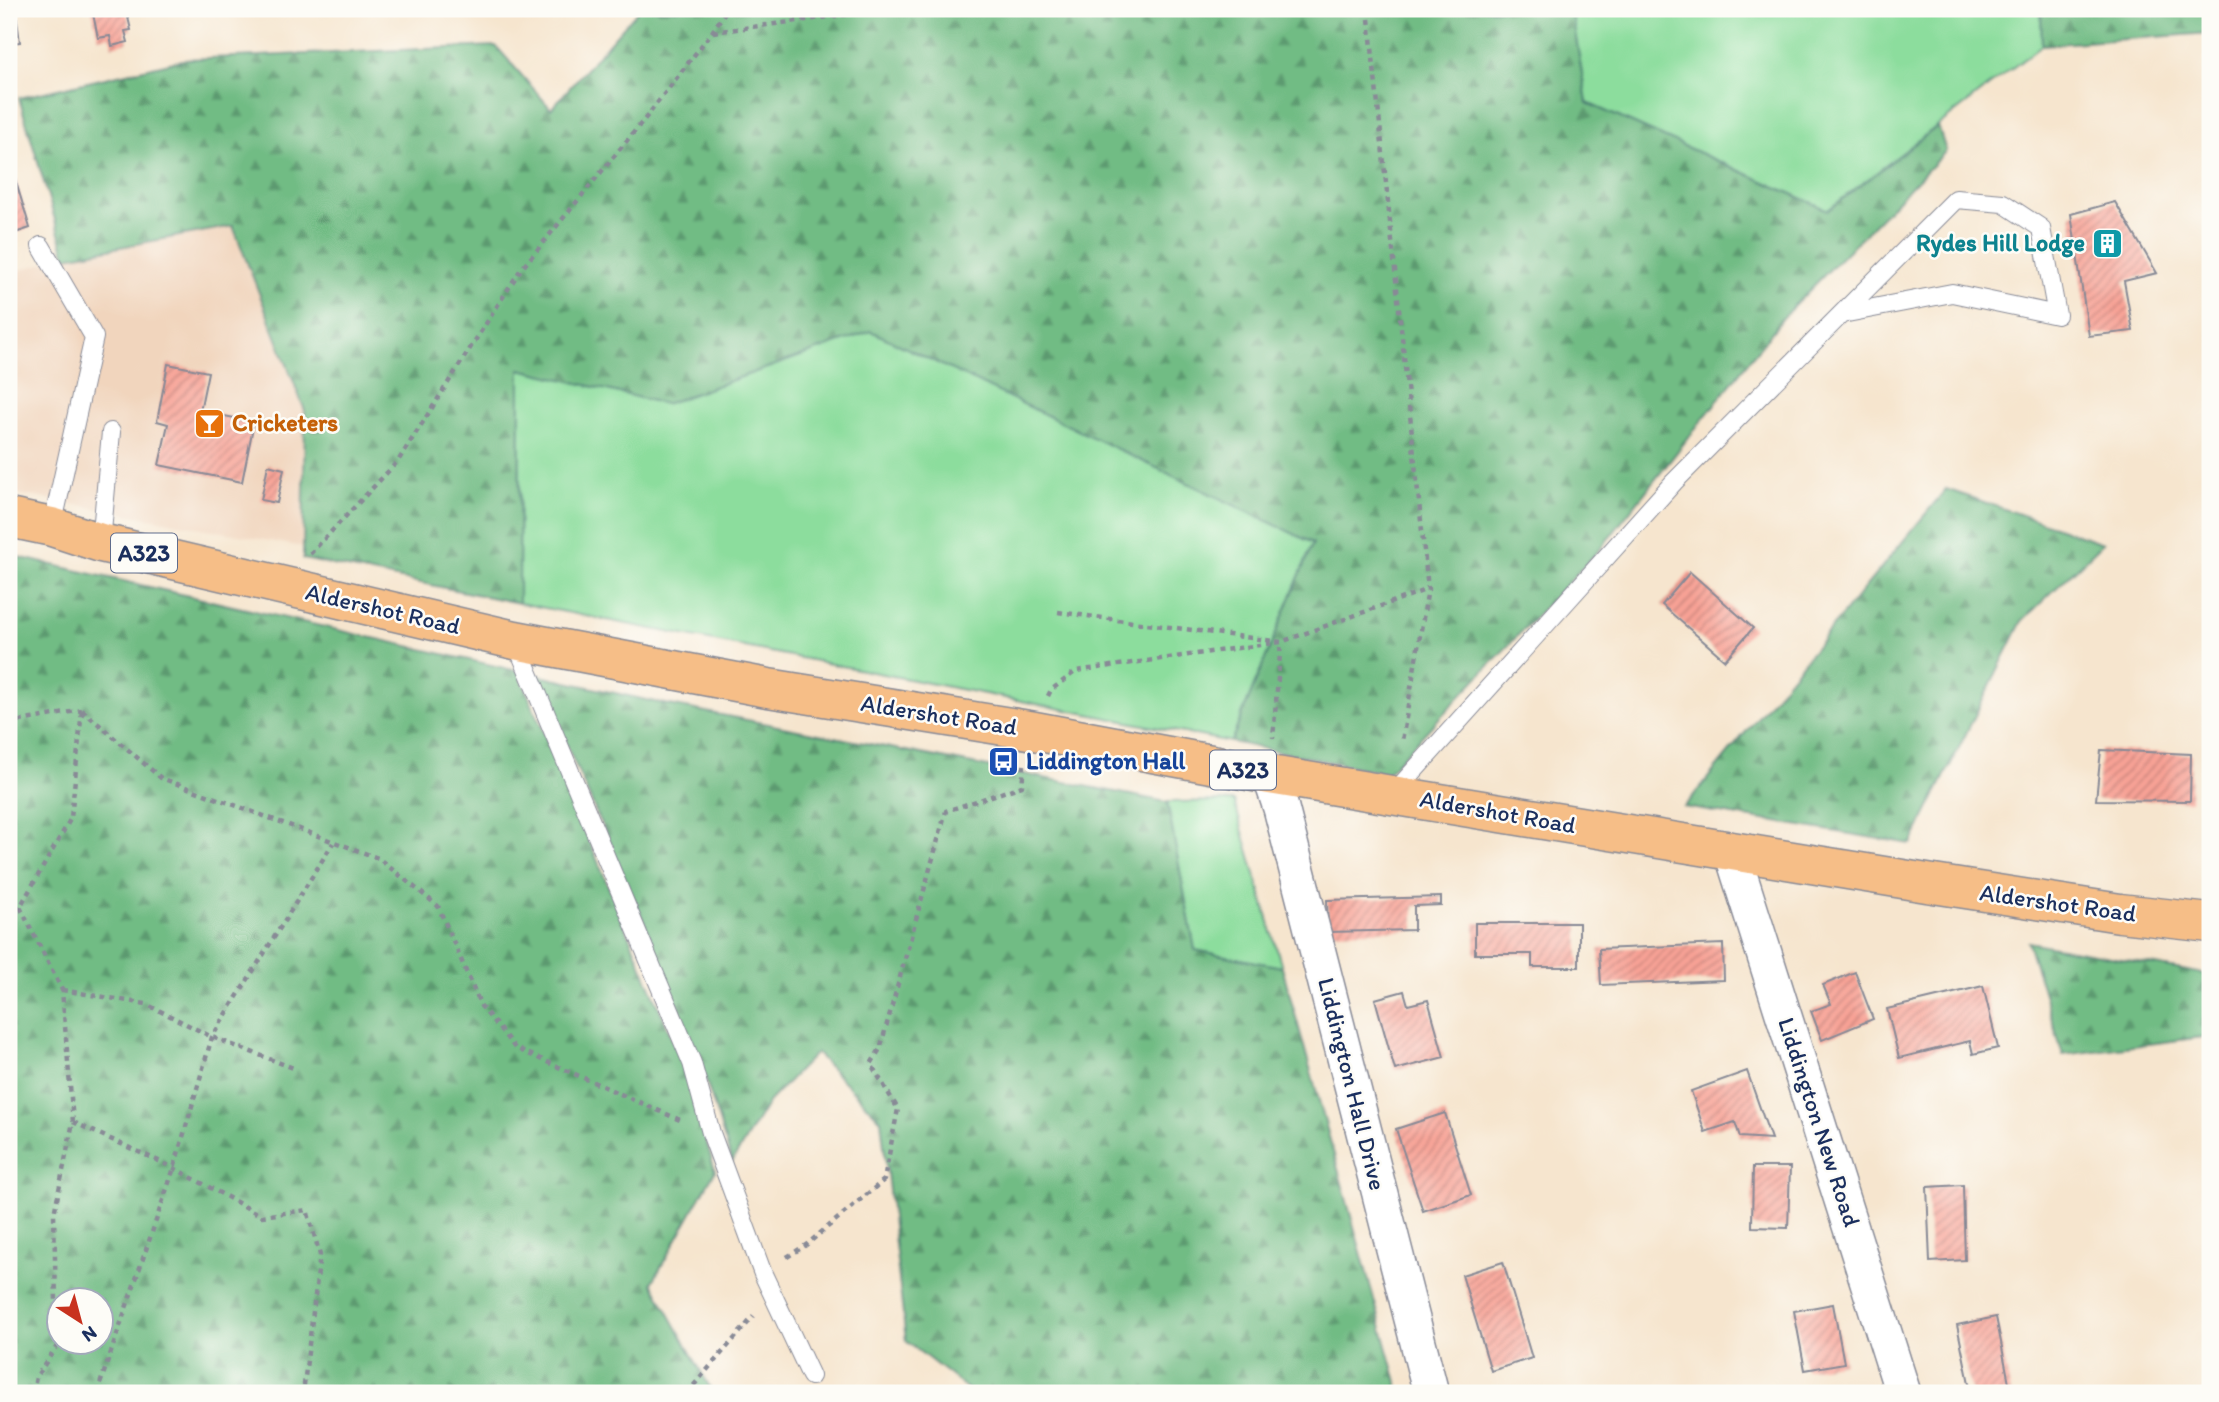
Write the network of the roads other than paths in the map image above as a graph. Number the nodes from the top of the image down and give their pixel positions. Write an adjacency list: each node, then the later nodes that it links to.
1 (41, 246): 5 (lane)
2 (1842, 314): 2 (lane); 9 (lane)
3 (111, 432): 6 (lane)
4 (9, 518): 5 (main road, Aldershot Road / A323)
5 (52, 527): 6 (main road, Aldershot Road / A323)
6 (101, 542): 7 (main road, Aldershot Road / A323)
7 (515, 640): 8 (main road, Aldershot Road / A323); 12 (lane)
8 (1270, 775): 9 (main road, Aldershot Road / A323); 13 (street, Liddington Hall Drive)
9 (1392, 794): 10 (main road, Aldershot Road / A323)
10 (1732, 852): 11 (main road, Aldershot Road / A323); 14 (street, Liddington New Road)
11 (2210, 923)
12 (811, 1376)
13 (1431, 1393)
14 (1903, 1393)

